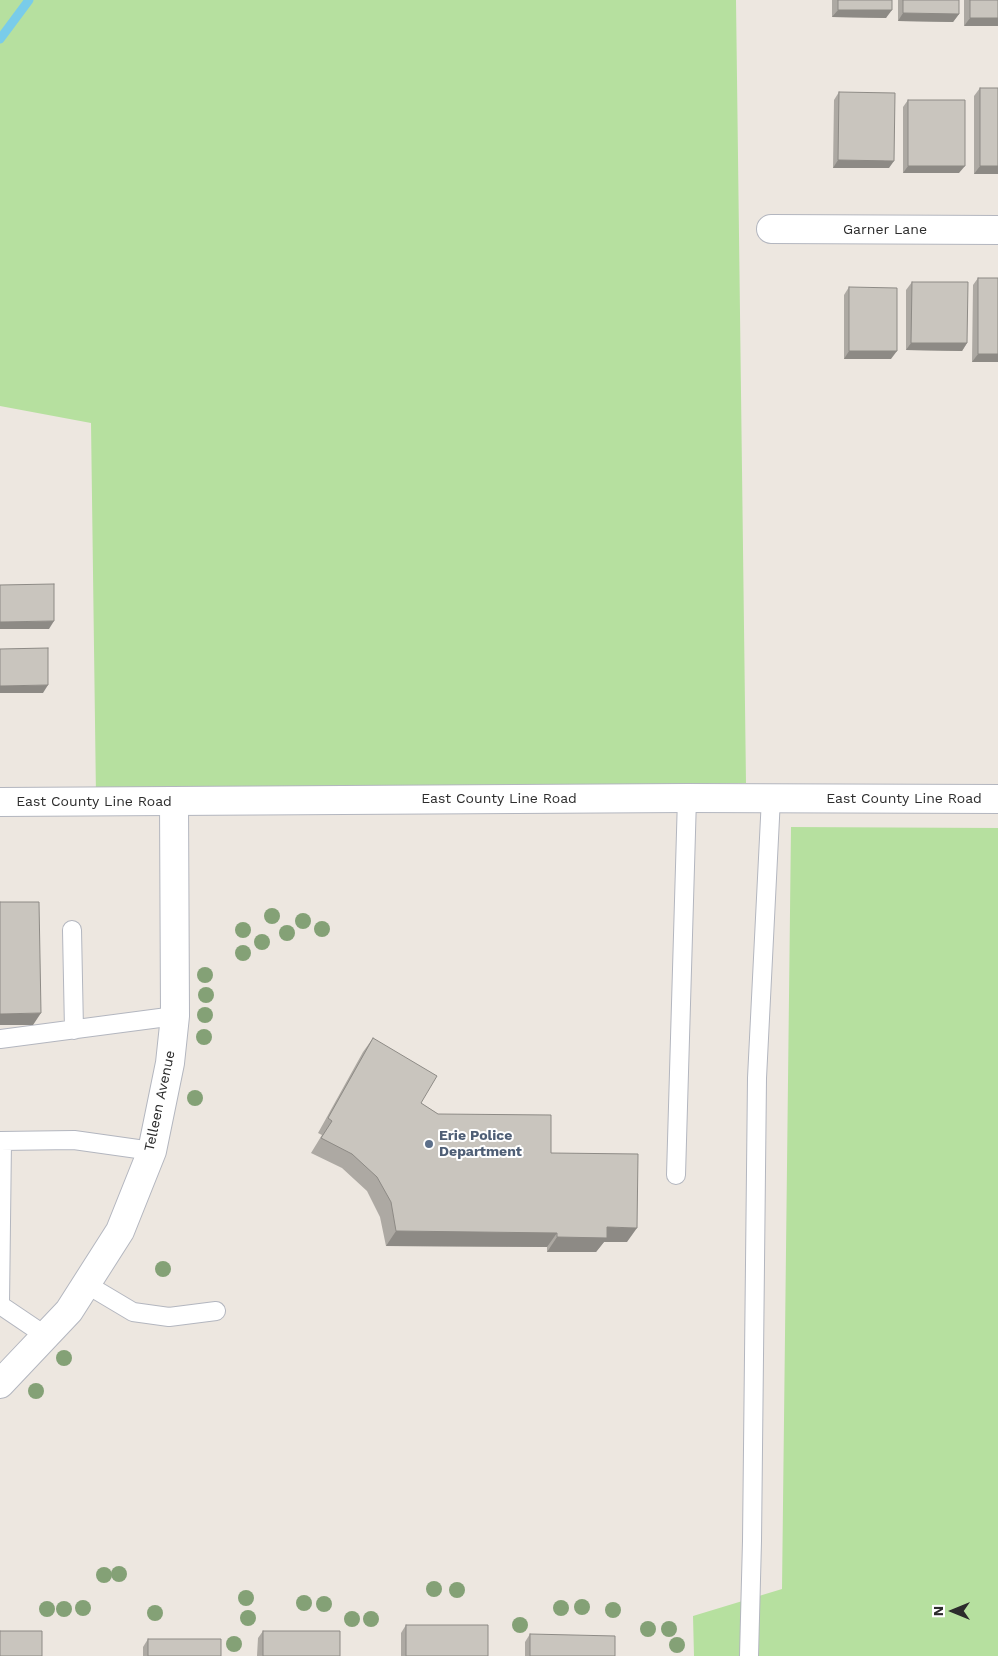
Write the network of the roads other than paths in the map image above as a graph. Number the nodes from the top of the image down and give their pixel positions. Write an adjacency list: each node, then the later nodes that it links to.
1 (771, 229): 2 (main road, Garner Lane)
2 (998, 230)
3 (687, 798): 4 (main road, East County Line Road); 6 (main road, East County Line Road); 14 (lane)
4 (771, 798): 5 (main road, East County Line Road); 20 (lane)
5 (998, 799)
6 (174, 801): 7 (main road, East County Line Road); 9 (main road, Telleen Avenue)
7 (0, 802)
8 (72, 930): 10 (lane)
9 (175, 1016): 10 (lane); 13 (main road, Telleen Avenue)
10 (74, 1030): 11 (lane)
11 (0, 1039)
12 (1, 1141): 13 (lane); 16 (lane)
13 (152, 1151): 15 (main road, Telleen Avenue)
14 (676, 1174)
15 (86, 1284): 17 (lane); 18 (main road, Telleen Avenue)
16 (0, 1305): 18 (lane)
17 (216, 1311)
18 (46, 1336): 19 (main road, Telleen Avenue)
19 (0, 1384)
20 (749, 1656)

